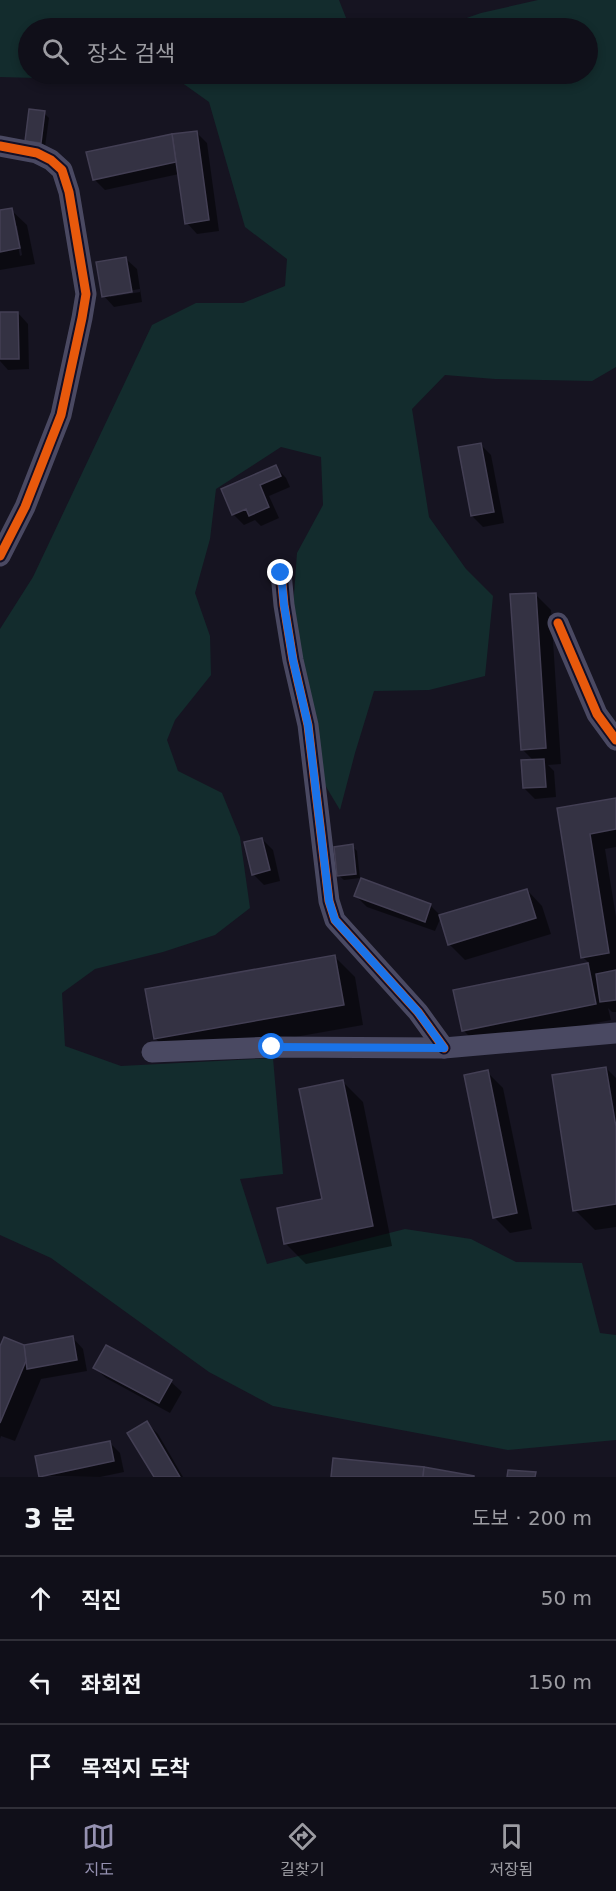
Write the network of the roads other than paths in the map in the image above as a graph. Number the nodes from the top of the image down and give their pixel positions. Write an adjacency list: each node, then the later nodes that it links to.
1 (0, 146): 2 (street)
2 (0, 556)
3 (281, 573): 7 (street)
4 (558, 623): 5 (street)
5 (616, 740)
6 (616, 1033): 7 (street)
7 (444, 1048): 8 (street)
8 (152, 1052)

